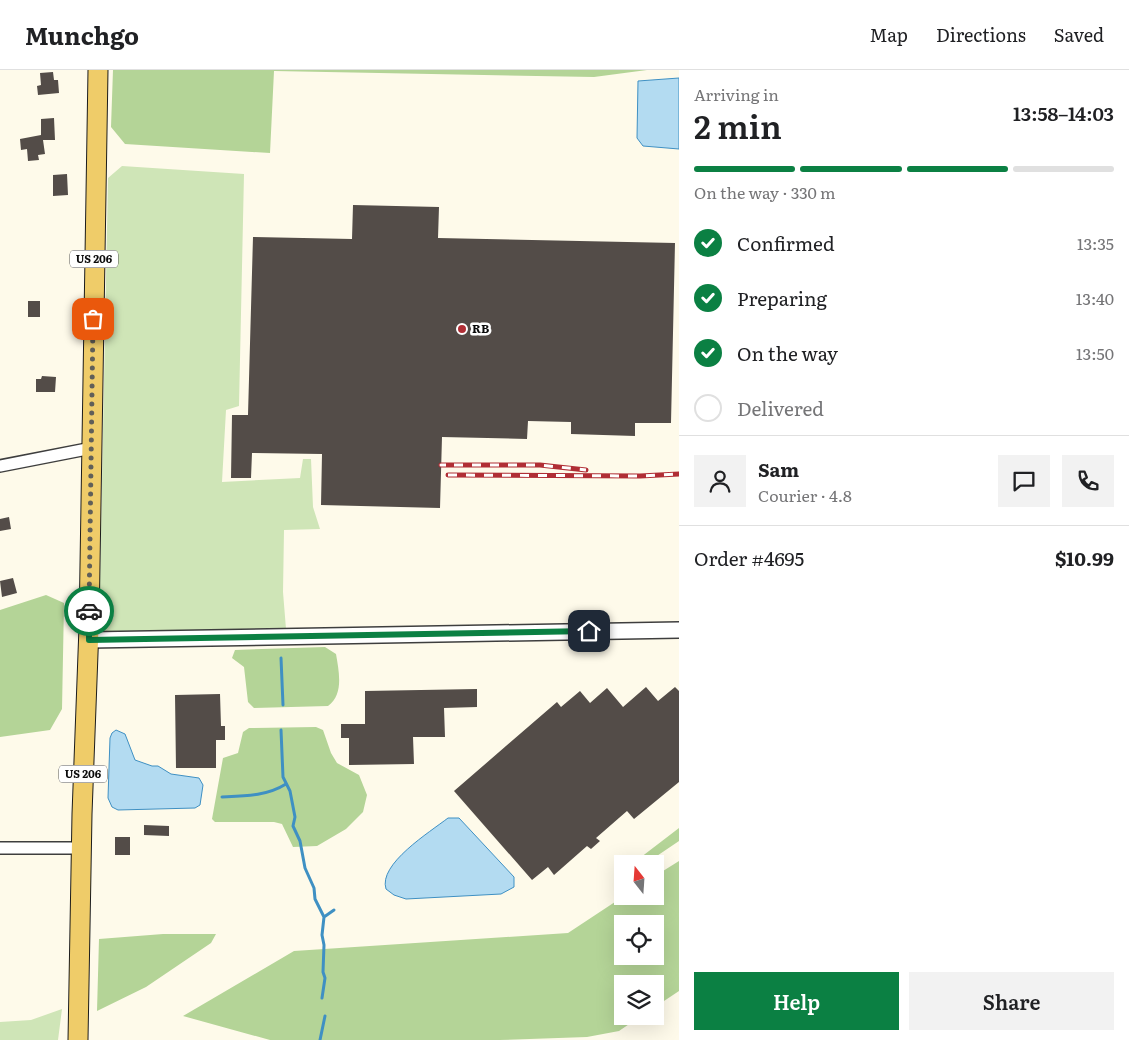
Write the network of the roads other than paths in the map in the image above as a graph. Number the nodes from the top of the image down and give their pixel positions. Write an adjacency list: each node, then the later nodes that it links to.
1 (98, 70): 2 (main road, US 206)
2 (92, 448): 3 (street); 5 (main road, US 206)
3 (0, 466)
4 (679, 630): 5 (street)
5 (89, 640): 7 (main road, US 206)
6 (0, 848): 7 (street)
7 (81, 848): 8 (main road, US 206)
8 (78, 1040)

